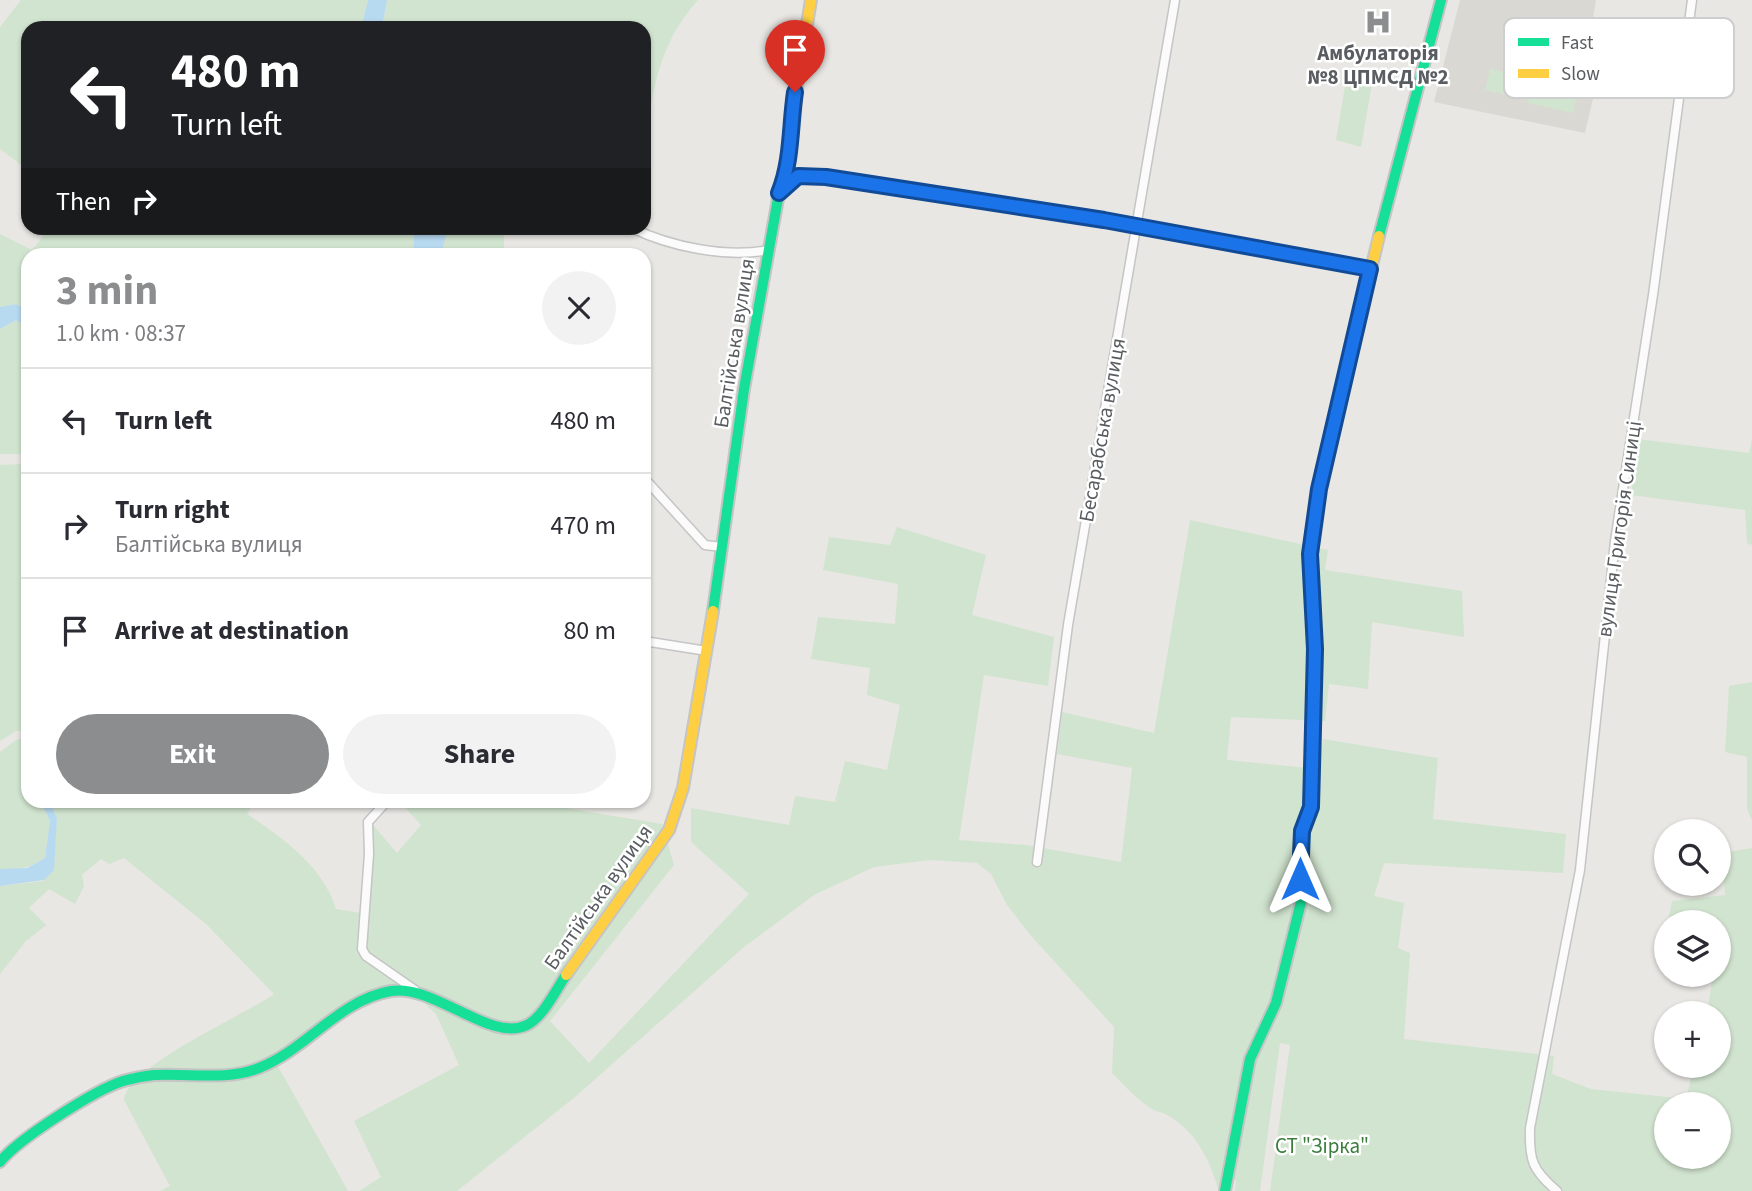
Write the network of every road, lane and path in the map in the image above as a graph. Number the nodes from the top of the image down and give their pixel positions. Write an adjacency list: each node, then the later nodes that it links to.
1 (811, 0): 7 (street, Балтійська вулиця)
2 (1175, 0): 8 (street, Бесарабська вулиця)
3 (1441, 0): 11 (street)
4 (1692, 0): 5 (street, вулиця Григорія Синиці)
5 (1690, 18)
6 (1679, 98): 21 (street, вулиця Григорія Синиці)
7 (779, 193): 8 (street); 10 (street, Балтійська вулиця)
8 (1136, 227): 11 (street); 17 (street, Бесарабська вулиця)
9 (650, 235): 10 (street)
10 (769, 250): 13 (street, Балтійська вулиця)
11 (1370, 269): 20 (street)
12 (651, 486): 13 (street)
13 (722, 547): 15 (street, Балтійська вулиця)
14 (651, 642): 15 (street)
15 (707, 651): 18 (street, Балтійська вулиця)
16 (381, 808): 18 (street)
17 (1037, 862)
18 (415, 990): 19 (street)
19 (0, 1162)
20 (1225, 1191)
21 (1557, 1191)

